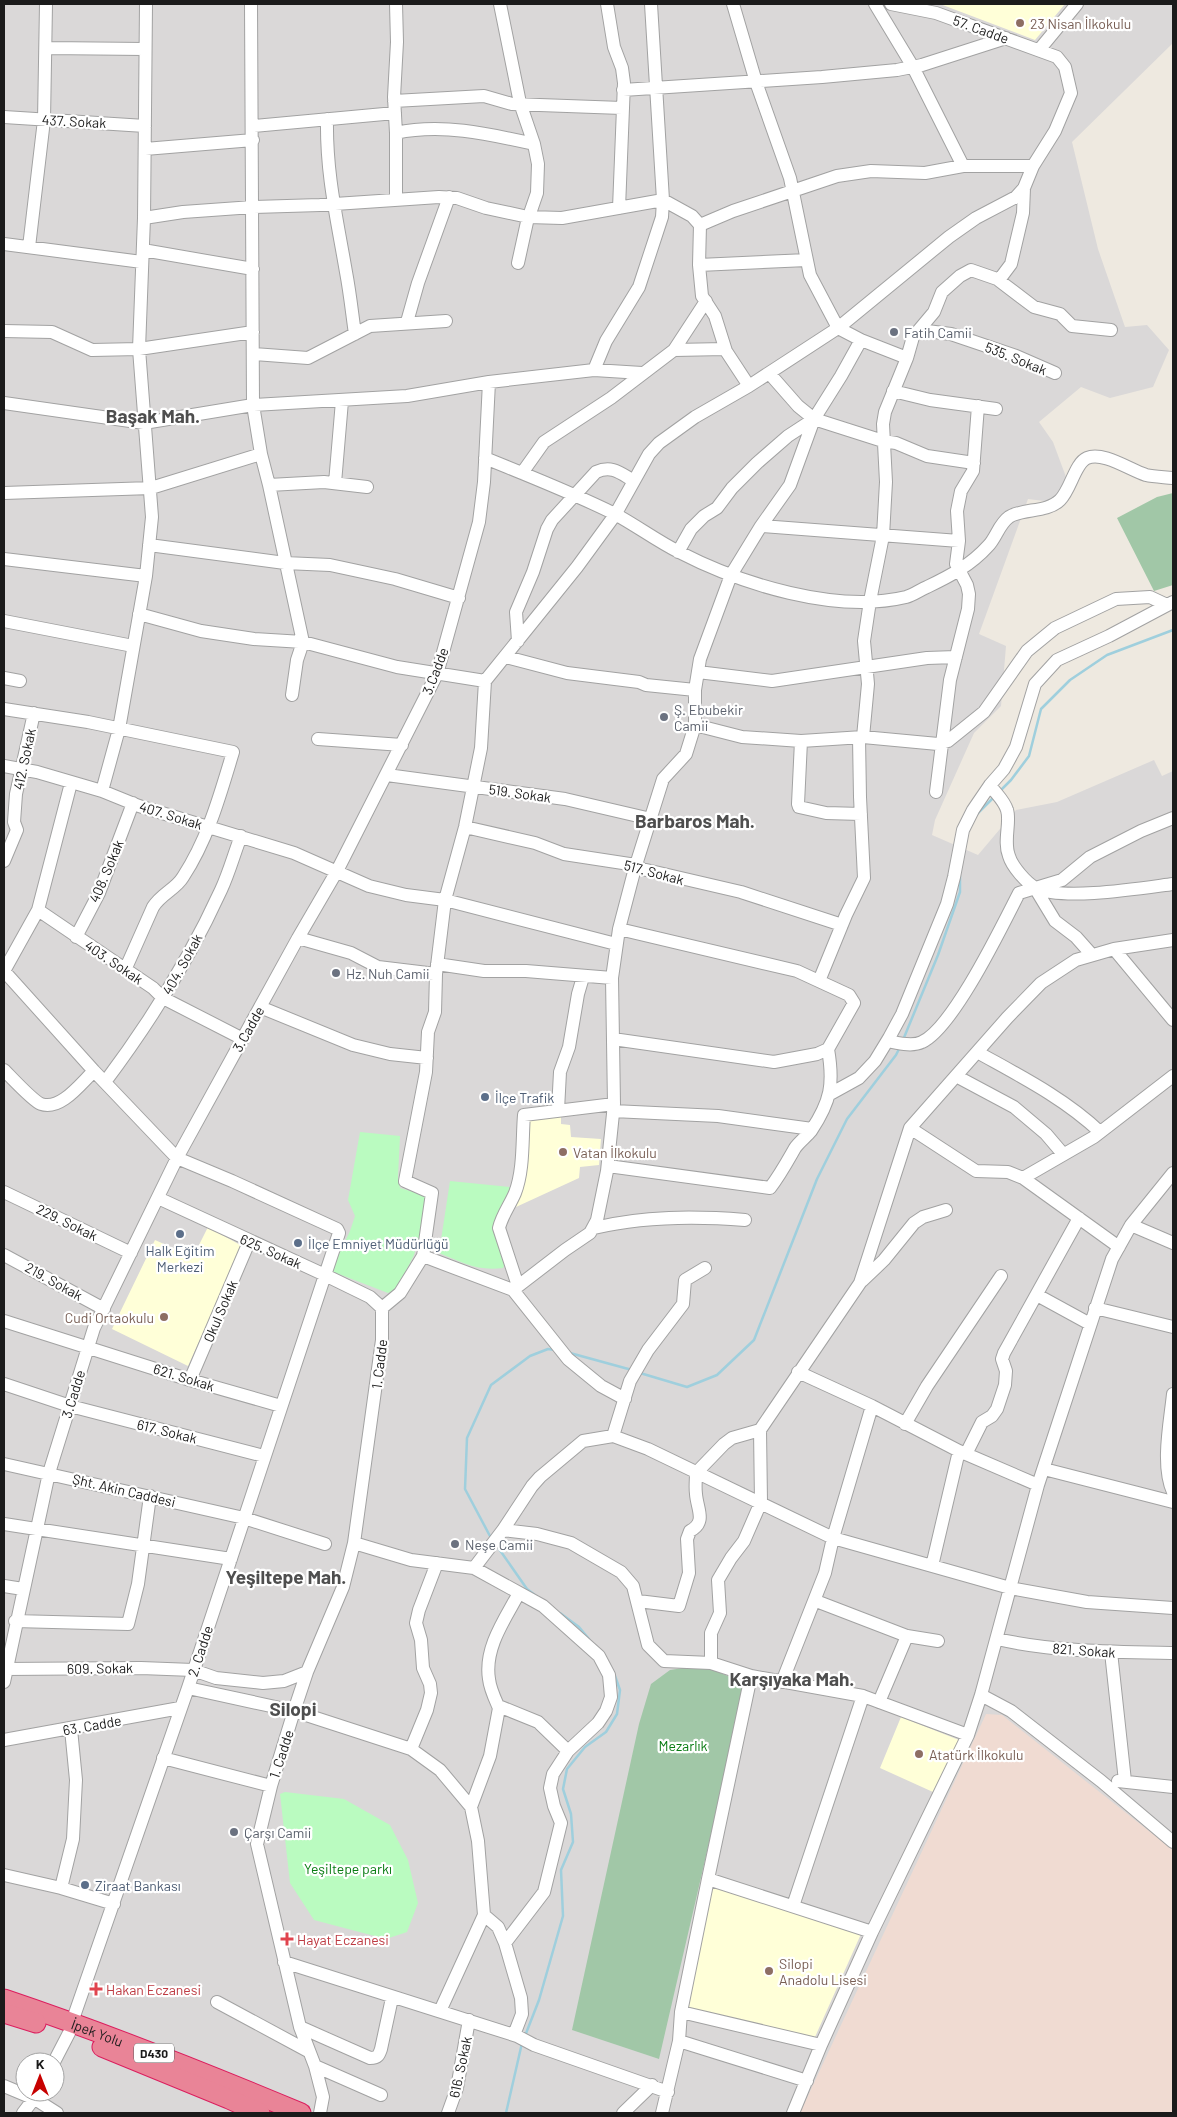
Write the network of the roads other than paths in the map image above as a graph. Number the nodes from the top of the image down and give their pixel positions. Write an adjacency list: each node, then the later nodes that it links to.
1 (46, 4): 13 (street)
2 (146, 4): 14 (street)
3 (251, 4): 27 (street)
4 (396, 4): 21 (street)
5 (500, 4): 20 (street)
6 (608, 4): 19 (street)
7 (651, 4): 18 (street)
8 (734, 4): 17 (street)
9 (875, 4): 16 (street)
10 (891, 4): 12 (street, 57. Cadde)
11 (1077, 4): 15 (street)
12 (1006, 38): 15 (street, 57. Cadde); 16 (street)
13 (46, 48): 14 (street); 25 (street)
14 (145, 49): 26 (street)
15 (1039, 50): 33 (street, 57. Cadde)
16 (913, 67): 17 (street); 32 (street)
17 (756, 82): 18 (street); 35 (street)
18 (656, 88): 19 (street); 38 (street)
19 (623, 90): 22 (street)
20 (520, 103): 21 (street); 22 (street); 30 (street)
21 (395, 107): 24 (street); 28 (street)
22 (622, 108): 41 (street)
23 (4, 117): 25 (street, 437. Sokak)
24 (327, 119): 27 (street); 39 (street)
25 (44, 120): 26 (street, 437. Sokak); 46 (street)
26 (145, 126): 31 (street)
27 (253, 126): 29 (street)
28 (396, 133): 30 (street); 37 (street)
29 (253, 140): 31 (street); 40 (street)
30 (534, 144): 42 (street)
31 (144, 149): 43 (street)
32 (963, 166): 33 (street); 35 (street)
33 (1033, 166): 34 (street)
34 (1024, 188): 52 (street); 56 (street)
35 (792, 191): 44 (street); 48 (street)
36 (449, 198): 37 (street); 42 (street); 55 (street)
37 (396, 200): 39 (street)
38 (663, 200): 41 (street); 44 (street); 68 (street)
39 (332, 204): 40 (street); 61 (street)
40 (253, 207): 43 (street); 51 (street)
41 (620, 208): 42 (street)
42 (528, 217): 49 (street)
43 (144, 218): 47 (street)
44 (700, 225): 50 (street)
45 (4, 244): 46 (street)
46 (29, 247): 47 (street)
47 (142, 256): 51 (street); 63 (street)
48 (807, 260): 50 (street); 56 (street)
49 (518, 263)
50 (699, 265): 53 (street)
51 (253, 269): 60 (street)
52 (1000, 280): 57 (street); 58 (street)
53 (706, 301): 64 (street); 65 (street)
54 (446, 321): 55 (street)
55 (407, 322): 61 (street)
56 (838, 328): 62 (street); 70 (street)
57 (919, 330): 67 (street); 71 (street, 535. Sokak)
58 (1111, 330)
59 (4, 331): 63 (street)
60 (253, 332): 63 (street); 66 (street)
61 (354, 334): 66 (street)
62 (861, 340): 67 (street); 80 (street)
63 (139, 349): 81 (street)
64 (725, 349): 65 (street); 73 (street)
65 (674, 350): 69 (street)
66 (253, 354): 77 (street)
67 (907, 358): 74 (street)
68 (594, 370): 69 (street); 72 (street)
69 (642, 373): 86 (street)
70 (769, 373): 73 (street); 80 (street)
71 (1055, 373)
72 (488, 382): 75 (street); 84 (street, 3.Cadde)
73 (749, 386): 88 (street)
74 (893, 392): 78 (street); 82 (street)
75 (342, 401): 77 (street); 89 (street)
76 (4, 404): 81 (street)
77 (253, 405): 81 (street); 83 (street)
78 (978, 406): 79 (street); 85 (street)
79 (996, 409)
80 (814, 419): 82 (street); 96 (street); 100 (street)
81 (144, 423): 92 (street)
82 (883, 441): 85 (street); 97 (street)
83 (260, 454): 90 (street); 92 (street)
84 (485, 458): 86 (street); 106 (street, 3.Cadde)
85 (974, 463): 98 (street)
86 (522, 473): 94 (street)
87 (1173, 478): 103 (street)
88 (634, 481): 94 (street); 95 (street)
89 (335, 483): 90 (street); 91 (street)
90 (269, 485): 102 (street)
91 (367, 487)
92 (151, 488): 93 (street); 99 (street)
93 (4, 493)
94 (575, 496): 95 (street); 111 (street)
95 (615, 515): 100 (street); 111 (street)
96 (761, 526): 97 (street); 104 (street)
97 (883, 536): 98 (street); 107 (street)
98 (959, 541): 103 (street)
99 (149, 545): 102 (street); 105 (street)
100 (678, 552): 104 (street)
101 (4, 559): 105 (street)
102 (285, 563): 106 (street); 112 (street)
103 (960, 571): 107 (street); 114 (street)
104 (731, 575): 107 (street); 117 (street)
105 (146, 576): 109 (street)
106 (459, 598): 118 (street, 3.Cadde)
107 (870, 601): 116 (street)
108 (1170, 603): 131 (street); 138 (street)
109 (140, 614): 112 (street); 113 (street)
110 (4, 621): 113 (street)
111 (518, 641): 115 (street)
112 (303, 642): 118 (street); 123 (street)
113 (133, 646): 127 (street)
114 (956, 656): 116 (street); 131 (street)
115 (506, 658): 121 (street); 122 (street)
116 (866, 668): 117 (street); 128 (street)
117 (698, 672): 122 (street)
118 (437, 674): 121 (street); 132 (street, 3.Cadde)
119 (4, 678): 120 (street)
120 (20, 681)
121 (485, 682): 137 (street)
122 (695, 690): 126 (street)
123 (292, 695)
124 (4, 709): 125 (street)
125 (34, 713): 127 (street); 134 (street, 412. Sokak)
126 (695, 725): 130 (street); 144 (street)
127 (119, 729): 139 (street); 146 (street)
128 (861, 737): 130 (street); 131 (street); 142 (street)
129 (318, 739): 132 (street)
130 (801, 741): 142 (street)
131 (944, 742): 140 (street)
132 (402, 745): 135 (street, 3.Cadde)
133 (4, 766): 134 (street, 407. Sokak)
134 (21, 769): 136 (street, 407. Sokak); 145 (street, 412. Sokak)
135 (387, 775): 137 (street, 519. Sokak); 151 (street, 3.Cadde)
136 (71, 783): 139 (street, 407. Sokak); 155 (street)
137 (474, 786): 144 (street, 519. Sokak); 147 (street)
138 (992, 787): 153 (street); 175 (street)
139 (102, 791): 141 (street, 407. Sokak)
140 (936, 792)
141 (133, 803): 146 (street, 407. Sokak); 158 (street, 408. Sokak)
142 (861, 814): 156 (street)
143 (1173, 818): 153 (street)
144 (651, 819): 150 (street)
145 (9, 820): 149 (street, 412. Sokak)
146 (210, 826): 148 (street, 407. Sokak); 165 (street)
147 (465, 827): 150 (street, 517. Sokak); 154 (street)
148 (241, 836): 151 (street, 407. Sokak); 170 (street, 404. Sokak)
149 (4, 861)
150 (636, 865): 156 (street, 517. Sokak); 157 (street)
151 (337, 871): 154 (street, 407. Sokak); 159 (street, 3.Cadde)
152 (1173, 884): 153 (street)
153 (1034, 888): 163 (street); 175 (street)
154 (445, 900): 161 (street, 407. Sokak); 164 (street)
155 (38, 910): 158 (street, 403. Sokak); 166 (street)
156 (842, 925): 169 (street)
157 (619, 929): 161 (street); 169 (street)
158 (76, 937): 165 (street, 403. Sokak)
159 (298, 938): 164 (street); 171 (street, 3.Cadde)
160 (1173, 940): 162 (street)
161 (616, 944): 168 (street)
162 (1114, 949): 163 (street); 172 (street)
163 (1092, 955): 177 (street)
164 (436, 969): 167 (street); 178 (street)
165 (125, 970): 170 (street, 403. Sokak)
166 (4, 971): 180 (street)
167 (583, 977): 168 (street); 186 (street)
168 (612, 978): 173 (street)
169 (819, 981): 176 (street)
170 (163, 998): 174 (street, 403. Sokak); 183 (street, 404. Sokak)
171 (260, 1007): 174 (street, 3.Cadde); 178 (street)
172 (1173, 1020)
173 (613, 1038): 176 (street); 185 (street)
174 (242, 1039): 191 (street, 3.Cadde)
175 (888, 1041): 184 (street)
176 (828, 1050): 184 (street)
177 (976, 1052): 181 (street); 189 (street)
178 (427, 1058): 207 (street)
179 (4, 1070): 180 (street)
180 (94, 1071): 183 (street)
181 (956, 1076): 187 (street); 190 (street)
182 (1173, 1076): 189 (street)
183 (105, 1082): 191 (street)
184 (830, 1094): 188 (street)
185 (614, 1107): 186 (street); 188 (street); 192 (street)
186 (558, 1110): 212 (street)
187 (910, 1128): 194 (street); 211 (street)
188 (812, 1129): 192 (street)
189 (1100, 1132): 190 (street)
190 (1063, 1154): 194 (street)
191 (177, 1158): 196 (street, 3.Cadde); 210 (street, 2. Cadde)
192 (608, 1166): 201 (street)
193 (1172, 1177): 200 (street)
194 (1023, 1178): 198 (street)
195 (4, 1192): 205 (street, 229. Sokak)
196 (158, 1198): 202 (street, 625. Sokak); 205 (street, 3.Cadde)
197 (946, 1210): 211 (street)
198 (1079, 1218): 204 (street); 213 (street)
199 (745, 1220): 201 (street)
200 (1131, 1225): 203 (street); 204 (street)
201 (594, 1228): 212 (street)
202 (249, 1242): 210 (street, 625. Sokak); 222 (street, Okul Sokak)
203 (1173, 1243)
204 (1119, 1247): 215 (street)
205 (131, 1253): 216 (street, 3.Cadde)
206 (4, 1255): 216 (street, 219. Sokak)
207 (423, 1256): 212 (street); 214 (street)
208 (705, 1268): 225 (street)
209 (1000, 1276): 229 (street)
210 (324, 1277): 214 (street, 625. Sokak); 227 (street, 2. Cadde)
211 (860, 1283): 221 (street)
212 (515, 1288): 225 (street)
213 (1037, 1295): 218 (street); 232 (street)
214 (382, 1308): 248 (street, 1. Cadde)
215 (1095, 1308): 218 (street); 219 (street)
216 (104, 1309): 220 (street, 3.Cadde)
217 (4, 1321): 220 (street, 621. Sokak)
218 (1090, 1324): 235 (street)
219 (1173, 1328)
220 (88, 1347): 222 (street, 621. Sokak); 226 (street, 3.Cadde)
221 (798, 1372): 228 (street); 230 (street)
222 (190, 1380): 227 (street, 621. Sokak)
223 (4, 1384): 226 (street, 617. Sokak)
224 (1173, 1394): 239 (street)
225 (625, 1399): 231 (street)
226 (70, 1406): 233 (street, 617. Sokak); 236 (street, 3.Cadde)
227 (281, 1406): 233 (street, 2. Cadde)
228 (872, 1406): 229 (street); 247 (street)
229 (906, 1424): 232 (street)
230 (760, 1430): 237 (street); 241 (street)
231 (613, 1436): 237 (street); 246 (street)
232 (963, 1453): 238 (street); 253 (street)
233 (264, 1456): 243 (street, 2. Cadde)
234 (4, 1464): 236 (street, Şht. Akin Caddesi)
235 (1044, 1470): 238 (street); 242 (street)
236 (49, 1473): 240 (street, Şht. Akin Caddesi); 245 (street, 3.Cadde)
237 (696, 1473): 241 (street); 259 (street)
238 (1038, 1485): 256 (street)
239 (1173, 1492)
240 (150, 1496): 243 (street, Şht. Akin Caddesi); 250 (street)
241 (761, 1502): 247 (street); 268 (street)
242 (1173, 1502)
243 (244, 1518): 249 (street, Şht. Akin Caddesi); 251 (street, 2. Cadde)
244 (4, 1524): 245 (street)
245 (36, 1529): 250 (street); 257 (street, 3.Cadde)
246 (503, 1530): 254 (street); 259 (street)
247 (833, 1538): 253 (street); 260 (street)
248 (354, 1543): 252 (street); 270 (street, 1. Cadde)
249 (325, 1544)
250 (142, 1546): 251 (street); 262 (street)
251 (231, 1559): 269 (street, 2. Cadde)
252 (437, 1563): 254 (street); 284 (street)
253 (932, 1566): 256 (street)
254 (474, 1568): 258 (street)
255 (4, 1586): 257 (street)
256 (1010, 1588): 261 (street); 264 (street)
257 (23, 1589): 262 (street, 3.Cadde)
258 (519, 1593): 279 (street); 285 (street)
259 (638, 1601): 268 (street)
260 (816, 1601): 263 (street); 273 (street)
261 (1173, 1608)
262 (15, 1621): 271 (street, 3.Cadde)
263 (907, 1636): 265 (street); 277 (street)
264 (997, 1639): 266 (street, 821. Sokak); 275 (street)
265 (938, 1640)
266 (1110, 1652): 267 (street, 821. Sokak); 288 (street)
267 (1173, 1653)
268 (711, 1662): 272 (street)
269 (193, 1670): 270 (street, 609. Sokak); 271 (street, 609. Sokak); 274 (street, 2. Cadde)
270 (307, 1672): 280 (street, 1. Cadde)
271 (5, 1674)
272 (751, 1676): 273 (street); 294 (street)
273 (782, 1682): 276 (street)
274 (188, 1688): 278 (street, 2. Cadde); 280 (street)
275 (981, 1695): 282 (street); 287 (street)
276 (863, 1696): 277 (street); 297 (street)
277 (879, 1702): 282 (street)
278 (180, 1708): 281 (street, 63. Cadde); 286 (street, 2. Cadde)
279 (499, 1708): 285 (street); 291 (street)
280 (294, 1711): 284 (street); 289 (street, 1. Cadde)
281 (71, 1729): 283 (street, 63. Cadde); 295 (street)
282 (968, 1735): 299 (street)
283 (4, 1740)
284 (411, 1749): 291 (street)
285 (568, 1750): 300 (street)
286 (163, 1758): 289 (street); 296 (street, 2. Cadde)
287 (1101, 1781): 288 (street); 292 (street)
288 (1125, 1781): 290 (street)
289 (271, 1786): 301 (street, 1. Cadde)
290 (1173, 1787)
291 (471, 1807): 298 (street)
292 (1173, 1842)
293 (4, 1874): 295 (street)
294 (708, 1879): 297 (street); 306 (street)
295 (62, 1888): 296 (street)
296 (114, 1904): 310 (street, 2. Cadde)
297 (793, 1906): 299 (street)
298 (484, 1915): 300 (street); 305 (street)
299 (872, 1932): 313 (street)
300 (505, 1943): 311 (street)
301 (284, 1962): 302 (street); 309 (street, 1. Cadde)
302 (392, 1998): 305 (street); 309 (street)
303 (4, 2000): 310 (highway, İpek Yolu / D430)
304 (217, 2002): 314 (street)
305 (440, 2011): 308 (street)
306 (681, 2012): 312 (street); 313 (street)
307 (4, 2014): 310 (highway, D430)
308 (469, 2020): 311 (street); 328 (street, 616. Sokak)
309 (300, 2027): 314 (street, 1. Cadde)
310 (70, 2028): 315 (street, 2. Cadde); 325 (highway, D430); 326 (highway, İpek Yolu / D430)
311 (515, 2035): 318 (street)
312 (679, 2041): 317 (street); 319 (street)
313 (821, 2045): 317 (street)
314 (308, 2051): 316 (street, 1. Cadde)
315 (59, 2052)
316 (315, 2066): 320 (street); 327 (street, 1. Cadde)
317 (807, 2081): 331 (street)
318 (652, 2085): 319 (street); 329 (street)
319 (668, 2092): 330 (street)
320 (381, 2095)
321 (32, 2102): 323 (street)
322 (44, 2102): 324 (street)
323 (23, 2113)
324 (57, 2113)
325 (260, 2113)
326 (301, 2113)
327 (320, 2113)
328 (448, 2113)
329 (623, 2113)
330 (662, 2113)
331 (793, 2113)

